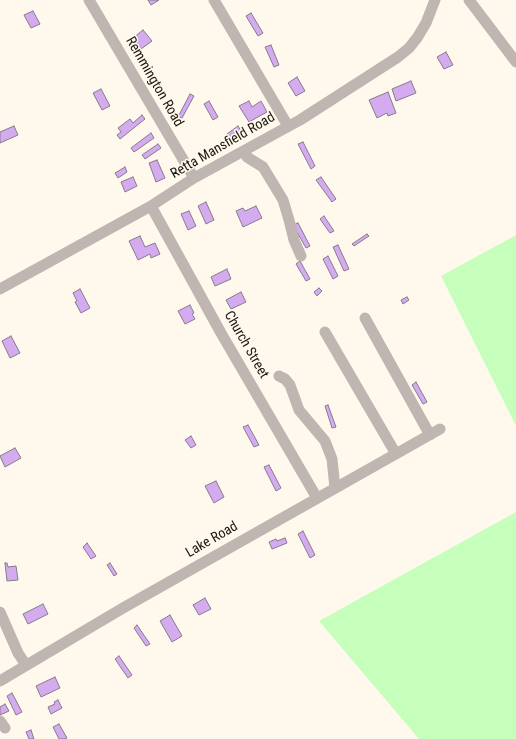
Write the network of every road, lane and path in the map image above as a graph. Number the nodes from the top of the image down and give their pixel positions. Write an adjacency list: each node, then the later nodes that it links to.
1 (89, 0): 8 (street, Remmington Road)
2 (214, 0): 6 (street)
3 (436, 0): 6 (street, Retta Mansfield Road)
4 (469, 0): 5 (street)
5 (516, 62)
6 (288, 126): 7 (street, Retta Mansfield Road)
7 (245, 150): 8 (street, Retta Mansfield Road); 10 (street)
8 (194, 178): 9 (street, Retta Mansfield Road)
9 (151, 206): 11 (street, Retta Mansfield Road); 19 (street, Church Street)
10 (302, 256)
11 (0, 289)
12 (365, 318): 16 (street)
13 (325, 332): 17 (street)
14 (279, 376): 18 (street)
15 (440, 429): 16 (street, Lake Road)
16 (430, 435): 17 (street, Lake Road)
17 (396, 454): 18 (street, Lake Road)
18 (335, 488): 19 (street, Lake Road)
19 (317, 498): 21 (street, Lake Road)
20 (0, 612): 21 (street)
21 (26, 666): 22 (street, Lake Road)
22 (0, 680)

